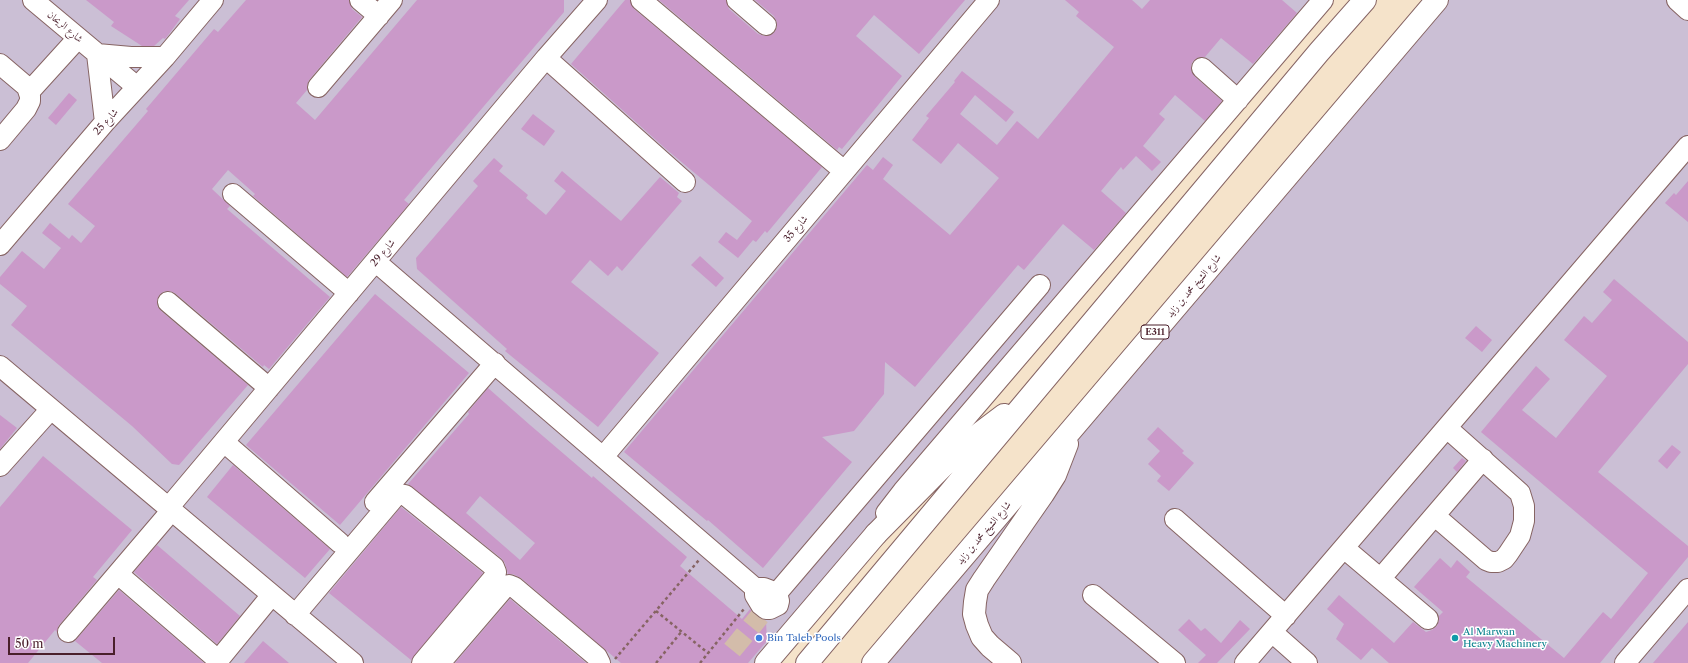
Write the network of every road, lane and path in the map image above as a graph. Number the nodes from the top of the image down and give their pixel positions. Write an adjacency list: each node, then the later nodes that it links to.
1 (213, 0): 20 (street, شارع 25)
2 (360, 0): 15 (street)
3 (392, 0): 15 (street)
4 (597, 0): 21 (street, شارع 29)
5 (641, 0): 31 (street)
6 (660, 0): 18 (street)
7 (737, 0): 16 (street)
8 (989, 0): 31 (street, شارع 35)
9 (1323, 0): 27 (street)
10 (1365, 0): 42 (main road)
11 (1437, 0): 45 (main road, شارع الشيخ محمد بن زايد / E311)
12 (1677, 0): 14 (street)
13 (35, 1): 17 (street, شارع الريحان)
14 (1688, 10)
15 (379, 16): 24 (street)
16 (766, 25)
17 (78, 38): 19 (street, شارع الريحان); 26 (street)
18 (724, 53)
19 (97, 54): 20 (street); 25 (street, شارع الريحان); 28 (street)
20 (165, 57): 25 (street, شارع 25)
21 (546, 58): 32 (street); 35 (street, شارع 29)
22 (0, 64): 26 (street)
23 (1202, 68): 27 (street)
24 (318, 87)
25 (137, 88): 28 (street, شارع 25)
26 (29, 92): 29 (street)
27 (1238, 100): 53 (street)
28 (105, 122): 34 (street, شارع 25)
29 (0, 140)
30 (1688, 146): 44 (street)
31 (844, 171): 47 (street, شارع 35)
32 (685, 182)
33 (233, 194): 37 (street)
34 (0, 245)
35 (376, 262): 37 (street, شارع 29); 39 (street)
36 (1040, 285): 61 (street)
37 (349, 293): 41 (street, شارع 29)
38 (168, 302): 41 (street)
39 (495, 363): 47 (street); 54 (street)
40 (0, 366): 43 (street)
41 (269, 388): 46 (street, شارع 29)
42 (1025, 402): 53 (main road); 79 (main road)
43 (51, 408): 49 (street); 50 (street)
44 (1447, 428): 48 (street); 56 (street)
45 (1069, 433): 80 (main road, شارع الشيخ محمد بن زايد / E311); 81 (main road)
46 (224, 442): 50 (street, شارع 29); 54 (street)
47 (603, 457): 55 (street)
48 (1483, 459): 51 (street); 51 (street)
49 (0, 466)
50 (171, 508): 57 (street, شارع 29); 62 (street)
51 (1435, 516): 58 (street)
52 (1175, 519): 64 (street)
53 (876, 534): 78 (main road)
54 (340, 543): 62 (street)
55 (708, 548): 61 (street); 63 (path)
56 (1344, 548): 58 (street); 64 (street)
57 (118, 574): 67 (street, شارع 29); 70 (street)
58 (1381, 578): 65 (street)
59 (1688, 589): 85 (street)
60 (1092, 595): 82 (street)
61 (759, 602): 69 (path)
62 (284, 606): 70 (street); 71 (street); 72 (street)
63 (656, 611): 66 (path); 75 (path)
64 (1286, 616): 68 (street)
65 (1428, 618)
66 (682, 631): 69 (path); 76 (path)
67 (68, 632)
68 (1272, 632): 83 (street); 84 (street)
69 (708, 653): 77 (path)
70 (217, 661)
71 (353, 663)
72 (422, 663)
73 (440, 663): 74 (street)
74 (600, 663)
75 (617, 663)
76 (656, 663)
77 (700, 663)
78 (766, 663)
79 (807, 663)
80 (874, 663)
81 (1010, 663)
82 (1175, 663)
83 (1245, 663)
84 (1307, 663)
85 (1625, 663)

